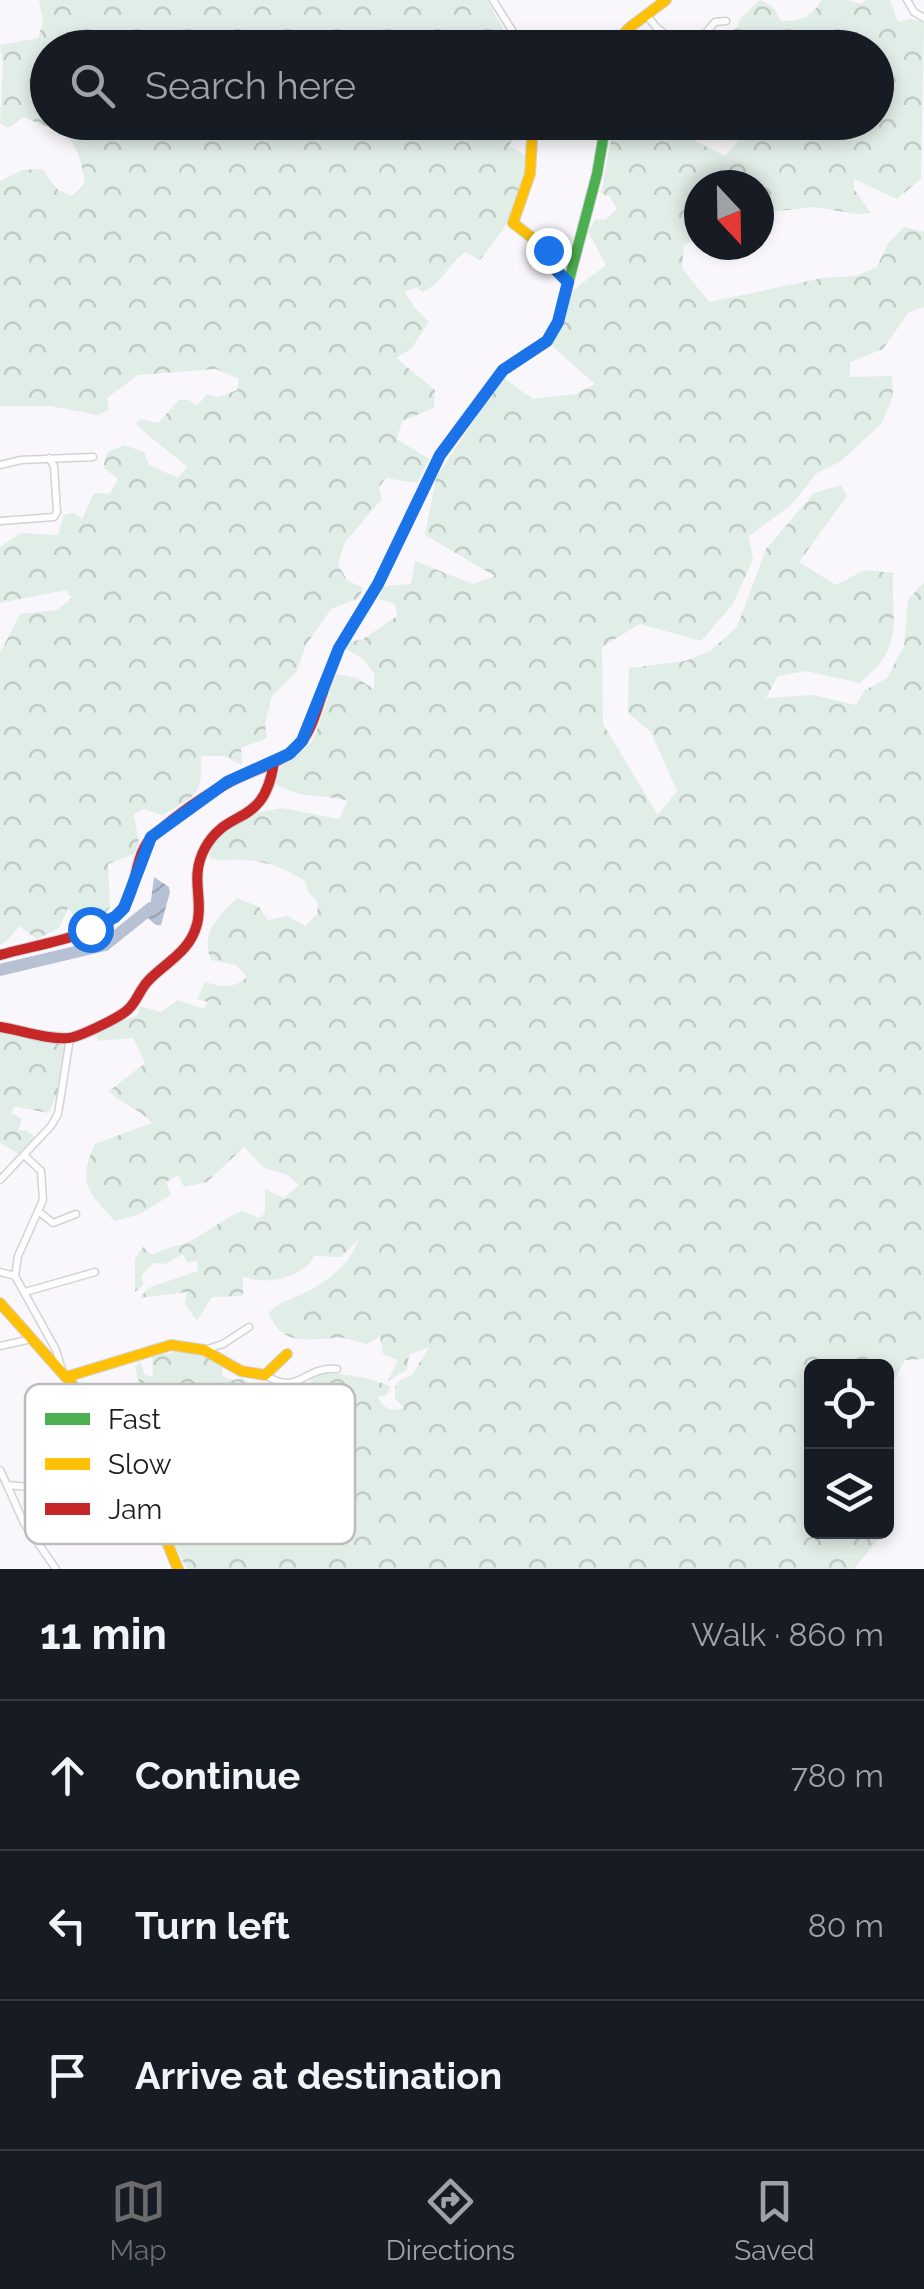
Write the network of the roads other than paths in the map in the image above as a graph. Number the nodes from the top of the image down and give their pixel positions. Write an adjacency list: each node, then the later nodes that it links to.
1 (493, 0): 7 (street)
2 (666, 0): 4 (street)
3 (907, 0): 5 (street)
4 (646, 16): 8 (street); 9 (street)
5 (924, 18)
6 (726, 21): 10 (street)
7 (511, 30)
8 (627, 30)
9 (659, 30)
10 (708, 30)
11 (534, 140): 13 (street)
12 (603, 140): 13 (street)
13 (568, 282): 18 (street)
14 (93, 456): 15 (street)
15 (49, 458): 16 (street); 17 (street)
16 (0, 465)
17 (0, 521)
18 (274, 762): 19 (street); 21 (street)
19 (0, 954)
20 (0, 1027): 21 (street)
21 (70, 1038): 22 (street)
22 (24, 1155): 23 (street); 24 (street)
23 (0, 1180)
24 (38, 1211): 25 (street); 28 (street)
25 (76, 1214)
26 (1, 1271): 28 (street)
27 (96, 1272): 29 (street)
28 (15, 1276): 29 (street)
29 (24, 1292): 37 (street)
30 (0, 1303): 32 (street)
31 (248, 1326): 34 (street)
32 (32, 1339): 33 (street); 37 (street)
33 (0, 1346)
34 (204, 1350): 37 (street); 38 (street)
35 (287, 1354): 38 (street)
36 (337, 1369): 41 (street)
37 (64, 1374): 39 (street)
38 (265, 1375): 40 (street)
39 (73, 1384)
40 (279, 1384)
41 (294, 1384)
42 (0, 1470): 43 (street)
43 (7, 1485): 44 (street); 45 (street)
44 (25, 1487)
45 (25, 1525)
46 (38, 1544): 48 (street)
47 (168, 1544): 49 (street)
48 (56, 1569)
49 (178, 1569)

